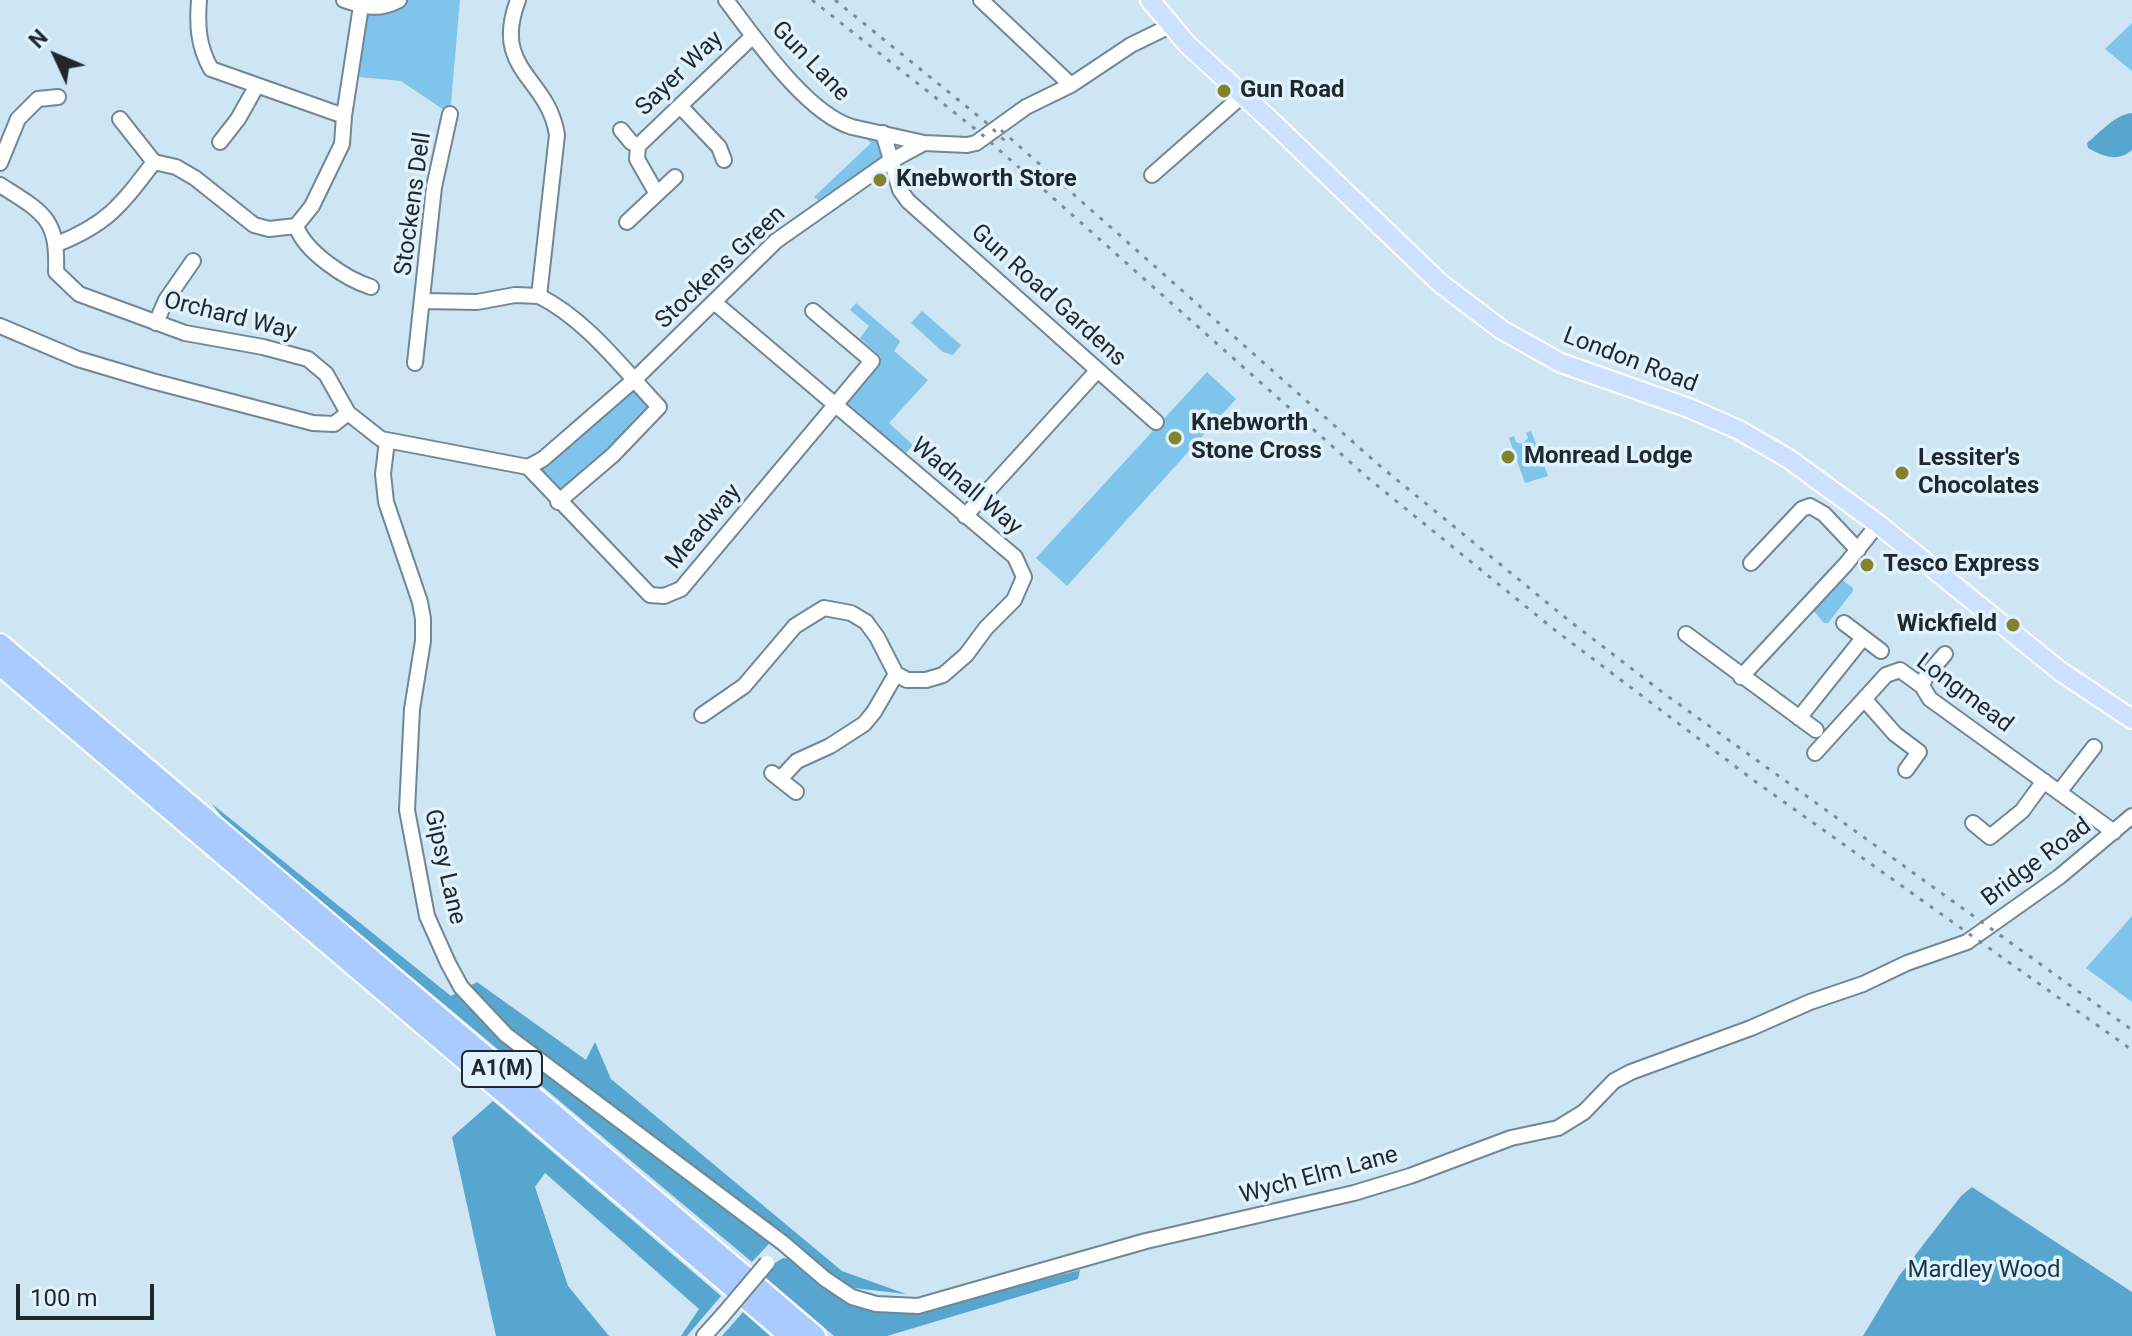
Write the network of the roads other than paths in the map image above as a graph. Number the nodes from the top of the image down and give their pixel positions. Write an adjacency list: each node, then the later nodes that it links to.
1 (199, 0): 12 (street)
2 (344, 0): 8 (street)
3 (399, 0): 8 (street)
4 (518, 0): 37 (street)
5 (726, 0): 10 (street, Gun Lane)
6 (981, 0): 11 (street)
7 (1150, 0): 9 (main road, London Road)
8 (361, 6): 17 (street)
9 (1170, 26): 11 (street); 13 (main road, London Road)
10 (753, 36): 15 (street, Sayer Way); 20 (street, Gun Lane)
11 (1071, 85): 22 (street, Gun Lane)
12 (256, 87): 17 (street); 21 (street)
13 (1243, 95): 28 (street); 53 (main road, London Road)
14 (58, 97): 27 (street)
15 (680, 106): 23 (street, Sayer Way); 24 (street)
16 (450, 114): 38 (street, Stockens Dell)
17 (344, 116): 33 (street)
18 (120, 119): 26 (street)
19 (621, 130): 23 (street, Sayer Way)
20 (883, 133): 22 (street, Gun Lane); 25 (street, Gun Road Gardens)
21 (220, 142)
22 (924, 143): 25 (street, Stockens Green)
23 (638, 146): 31 (street, Sayer Way)
24 (724, 160)
25 (891, 161): 39 (street, Stockens Green); 44 (street, Gun Road Gardens)
26 (154, 162): 33 (street); 34 (street)
27 (0, 163)
28 (1152, 175)
29 (675, 177): 31 (street)
30 (0, 185): 34 (street, Orchard Way)
31 (657, 194): 32 (street)
32 (627, 222)
33 (296, 226): 36 (street)
34 (57, 244): 41 (street, Orchard Way)
35 (193, 261): 41 (street)
36 (371, 287)
37 (539, 296): 38 (street, Stockens Dell); 45 (street)
38 (423, 301): 43 (street, Stockens Dell)
39 (714, 302): 45 (street, Stockens Green); 46 (street, Wadnall Way)
40 (813, 311): 46 (street, Meadway)
41 (156, 323): 47 (street, Orchard Way)
42 (0, 326): 47 (street)
43 (415, 363)
44 (1097, 371): 48 (street, Gun Road Gardens); 52 (street)
45 (634, 380): 50 (street, Stockens Green); 51 (street)
46 (834, 404): 51 (street, Meadway); 52 (street, Wadnall Way)
47 (348, 413): 49 (street)
48 (1156, 422)
49 (387, 441): 50 (street); 81 (street, Gipsy Lane)
50 (528, 467): 51 (street, Meadway)
51 (558, 502)
52 (965, 516): 63 (street, Wadnall Way)
53 (1878, 524): 54 (street); 69 (main road, London Road)
54 (1858, 550): 55 (street); 64 (street)
55 (1751, 563)
56 (1844, 623): 58 (street)
57 (1686, 634): 64 (street)
58 (1863, 638): 60 (street); 68 (street)
59 (0, 644): 84 (highway, A1(M))
60 (1881, 651)
61 (1945, 654): 65 (street)
62 (0, 665): 83 (highway, A1(M))
63 (896, 674): 67 (street); 76 (street)
64 (1741, 677): 68 (street)
65 (1922, 686): 66 (street, Longmead); 74 (street, Longmead)
66 (1865, 700): 72 (street); 73 (street)
67 (702, 715)
68 (1799, 718): 70 (street)
69 (2132, 719)
70 (1816, 730)
71 (2094, 747): 75 (street)
72 (1815, 753)
73 (1906, 770)
74 (2044, 781): 75 (street, Longmead); 78 (street)
75 (2060, 791): 79 (street, Longmead)
76 (796, 792)
77 (2132, 816): 79 (street, Bridge Road)
78 (1973, 823)
79 (2114, 832): 80 (street, Bridge Road)
80 (1967, 942): 81 (street, Wych Elm Lane)
81 (783, 1243): 82 (street, bridge)
82 (704, 1336)
83 (790, 1336)
84 (815, 1336)

